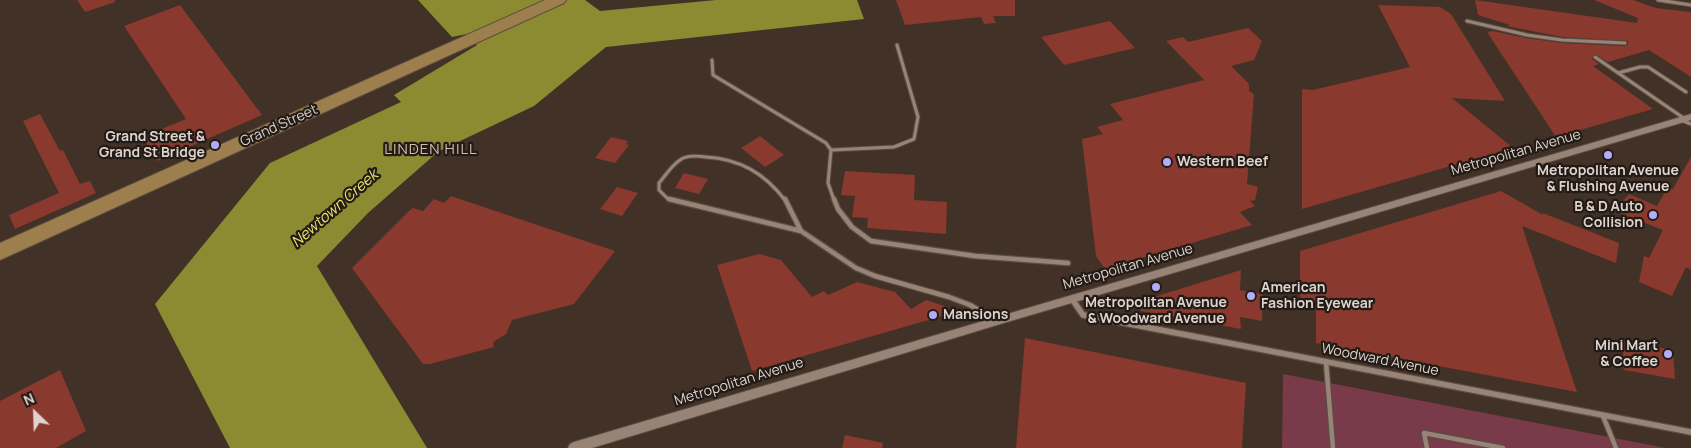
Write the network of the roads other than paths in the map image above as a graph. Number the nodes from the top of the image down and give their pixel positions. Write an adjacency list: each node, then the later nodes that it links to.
1 (558, 0): 14 (main road, Grand Street)
2 (1658, 0): 3 (lane)
3 (1691, 5)
4 (1467, 21): 5 (lane)
5 (1625, 43)
6 (897, 45): 12 (lane)
7 (1595, 57): 9 (lane)
8 (712, 60): 12 (lane)
9 (1618, 73): 10 (lane); 11 (lane)
10 (1686, 92)
11 (1687, 120): 16 (main road, Metropolitan Avenue)
12 (831, 150): 15 (lane)
13 (801, 231): 13 (lane); 17 (lane)
14 (0, 252)
15 (1068, 263)
16 (1072, 299): 17 (main road, Metropolitan Avenue); 18 (street, Woodward Avenue)
17 (997, 321): 21 (main road, Metropolitan Avenue)
18 (1326, 362): 19 (street, Woodward Avenue); 22 (lane)
19 (1603, 416): 20 (street, Woodward Avenue); 25 (lane)
20 (1691, 432)
21 (574, 448)
22 (1333, 448)
23 (1426, 448): 24 (lane)
24 (1503, 448)
25 (1616, 448)

